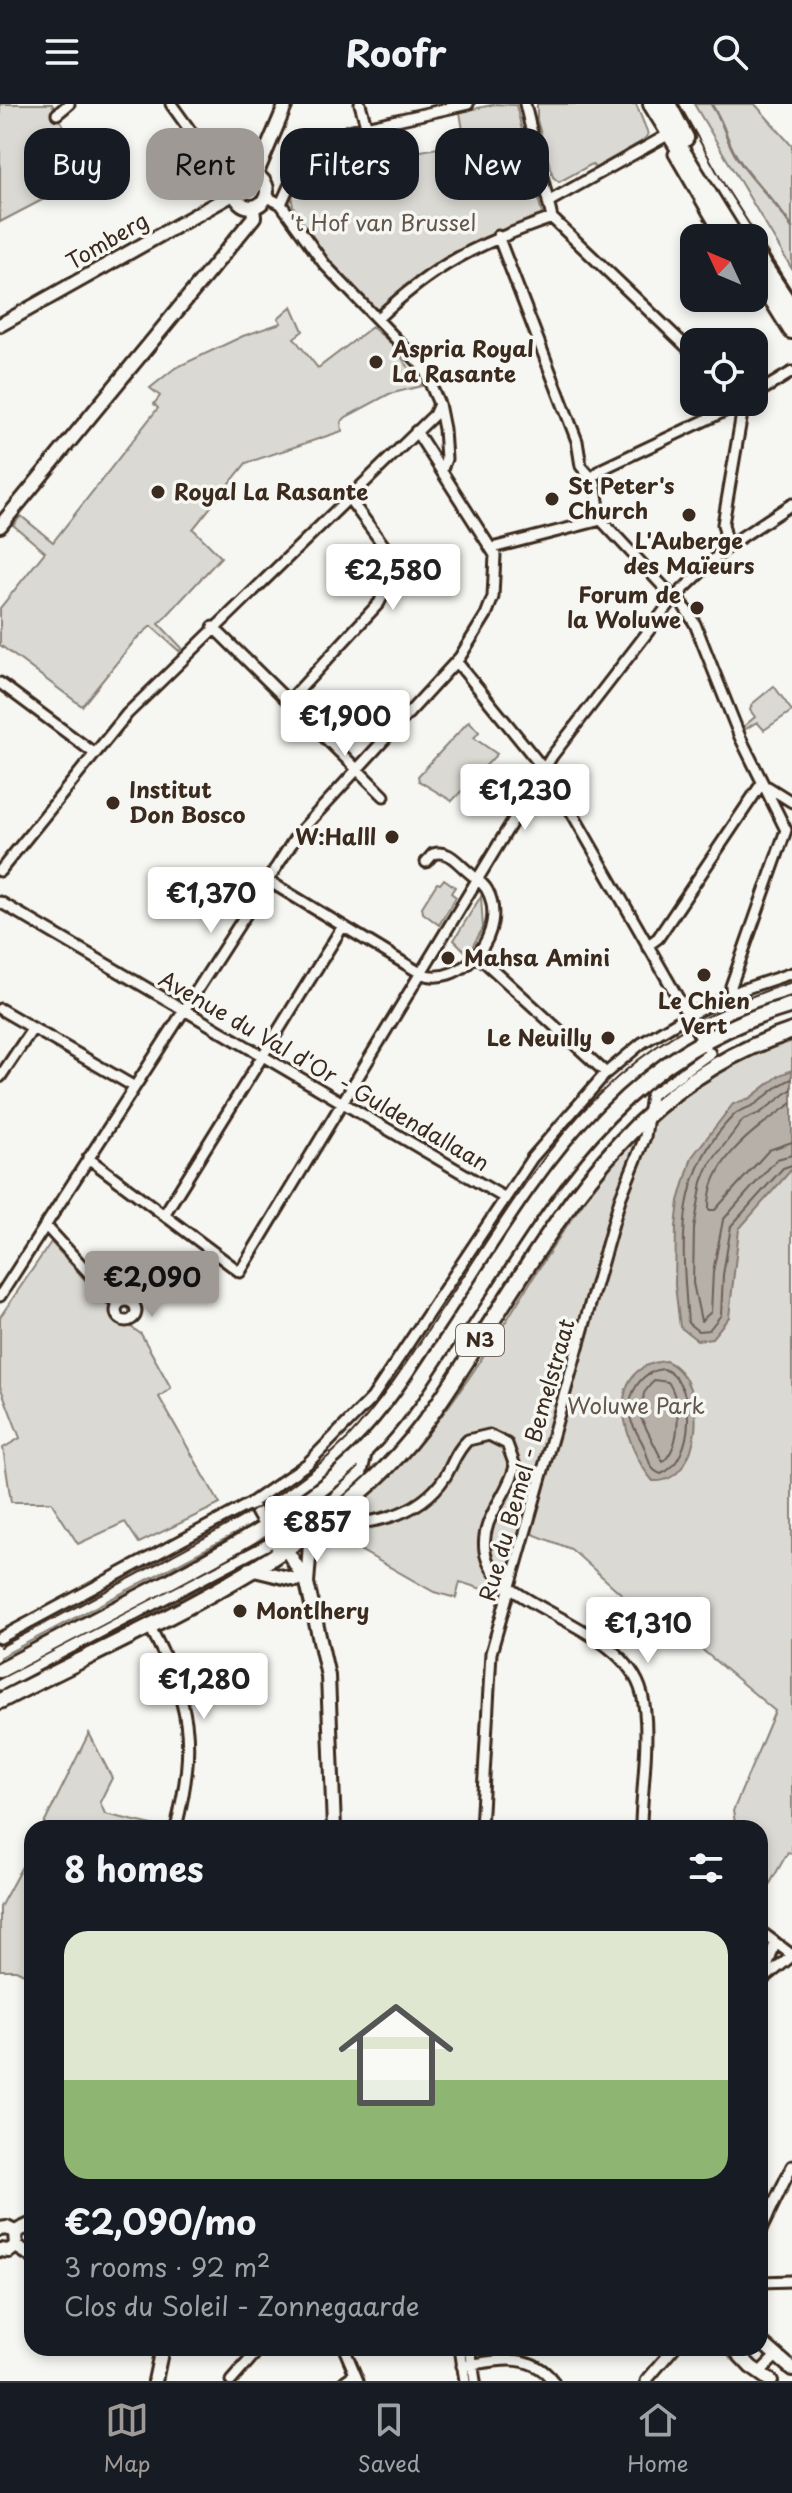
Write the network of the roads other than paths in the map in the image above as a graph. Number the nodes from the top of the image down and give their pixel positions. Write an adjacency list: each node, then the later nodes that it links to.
1 (69, 104): 10 (street)
2 (171, 104): 12 (street)
3 (277, 104): 14 (street)
4 (286, 104): 14 (street)
5 (360, 104): 11 (street)
6 (468, 104): 11 (street)
7 (525, 104): 20 (street)
8 (652, 104): 13 (highway)
9 (667, 104): 26 (highway)
10 (57, 114)
11 (366, 125): 21 (street)
12 (188, 128)
13 (663, 129): 20 (street); 24 (street); 25 (highway)
14 (269, 141): 15 (street)
15 (264, 154)
16 (264, 182): 17 (street)
17 (267, 197): 21 (street); 22 (street)
18 (215, 200): 34 (street, Tomberg)
19 (240, 200): 22 (street)
20 (548, 202): 23 (street)
21 (281, 204): 33 (street)
22 (253, 207): 48 (street)
23 (552, 218): 27 (street); 36 (street)
24 (715, 224)
25 (726, 224)
26 (736, 224)
27 (498, 236): 33 (street); 44 (street)
28 (768, 274): 32 (highway)
29 (768, 293): 31 (highway)
30 (768, 298): 31 (street)
31 (771, 298): 35 (highway)
32 (792, 310)
33 (377, 319): 39 (street)
34 (0, 325)
35 (792, 330)
36 (680, 341)
37 (792, 372): 38 (street)
38 (768, 387)
39 (439, 404): 42 (street); 43 (street)
40 (714, 416): 44 (street)
41 (742, 416): 49 (street)
42 (416, 431): 43 (street); 45 (street)
43 (442, 469): 50 (street)
44 (592, 478): 47 (street)
45 (348, 497): 52 (street); 55 (street)
46 (792, 504): 49 (street)
47 (601, 520): 50 (street); 51 (street)
48 (0, 526)
49 (728, 546): 51 (street)
50 (492, 548): 53 (street)
51 (675, 596): 57 (street); 59 (street)
52 (213, 627): 55 (street); 56 (street)
53 (456, 661): 57 (street); 58 (street)
54 (2, 687): 56 (street)
55 (289, 701): 58 (street)
56 (94, 753): 63 (street)
57 (545, 768): 65 (street); 68 (street)
58 (357, 769): 60 (street); 64 (street)
59 (762, 783): 61 (street); 68 (street); 72 (street)
60 (384, 796)
61 (792, 802)
62 (426, 862): 65 (street)
63 (0, 871)
64 (267, 880): 67 (street); 75 (street)
65 (477, 880): 69 (street); 71 (street)
66 (0, 902): 75 (street, Avenue du Val d'Or - Guldendallaan)
67 (343, 926): 71 (street); 80 (street)
68 (647, 946): 76 (street)
69 (477, 955): 71 (street); 81 (street)
70 (792, 973): 72 (street)
71 (422, 974): 84 (street)
72 (732, 994): 76 (street)
73 (792, 1005): 79 (main road, N3)
74 (0, 1009): 77 (street)
75 (183, 1009): 80 (street, Avenue du Val d'Or - Guldendallaan); 83 (street)
76 (687, 1016): 79 (street); 81 (street)
77 (33, 1028): 82 (street); 83 (street)
78 (792, 1031): 79 (main road, N3)
79 (710, 1053): 85 (main road, N3); 94 (main road, N3)
80 (261, 1055): 84 (street, Avenue du Val d'Or - Guldendallaan); 88 (street)
81 (606, 1073): 87 (street)
82 (0, 1077)
83 (133, 1086): 86 (street)
84 (343, 1103): 87 (street, Avenue du Val d'Or - Guldendallaan); 88 (street)
85 (651, 1110): 93 (main road, N3); 98 (street, Rue du Bemel - Bemelstraat)
86 (88, 1158): 88 (street); 89 (street)
87 (505, 1198): 92 (street)
88 (164, 1215)
89 (45, 1225): 90 (street); 91 (street)
90 (0, 1296)
91 (118, 1305)
92 (251, 1503): 94 (street); 101 (street)
93 (316, 1528): 94 (main road, N3); 97 (street); 98 (street)
94 (276, 1543): 95 (main road, N3); 96 (street); 97 (street); 102 (main road, N3)
95 (250, 1569): 97 (street); 99 (main road, N3)
96 (212, 1574): 99 (street); 103 (street)
97 (300, 1582): 106 (street)
98 (511, 1588): 107 (street, Rue du Bemel - Bemelstraat); 108 (street)
99 (195, 1600): 100 (main road, N3)
100 (148, 1624): 104 (main road, N3); 105 (street)
101 (0, 1638)
102 (0, 1670)
103 (0, 1685)
104 (0, 1701)
105 (178, 1820)
106 (334, 1820)
107 (481, 1820)
108 (641, 1820)
109 (768, 1937): 110 (street)
110 (775, 1943): 111 (street); 112 (street)
111 (792, 1956): 113 (street)
112 (768, 1963)
113 (768, 1975)
114 (792, 2166): 115 (street)
115 (768, 2216)
116 (0, 2229): 118 (street)
117 (24, 2231): 118 (street)
118 (15, 2239): 119 (street); 120 (street)
119 (24, 2248)
120 (0, 2250)
121 (792, 2281): 122 (street)
122 (768, 2282)
123 (768, 2350): 131 (street)
124 (160, 2356): 136 (street)
125 (253, 2356): 137 (street)
126 (347, 2356): 135 (street)
127 (464, 2356): 132 (street)
128 (469, 2356): 132 (street)
129 (667, 2356): 142 (street)
130 (741, 2356): 134 (street)
131 (775, 2357): 133 (street); 134 (street)
132 (468, 2365): 139 (street); 140 (street); 141 (street)
133 (792, 2369)
134 (759, 2373): 143 (street)
135 (356, 2377): 138 (street)
136 (155, 2381)
137 (231, 2381)
138 (345, 2381)
139 (465, 2381)
140 (475, 2381)
141 (553, 2381)
142 (646, 2381)
143 (771, 2381)

